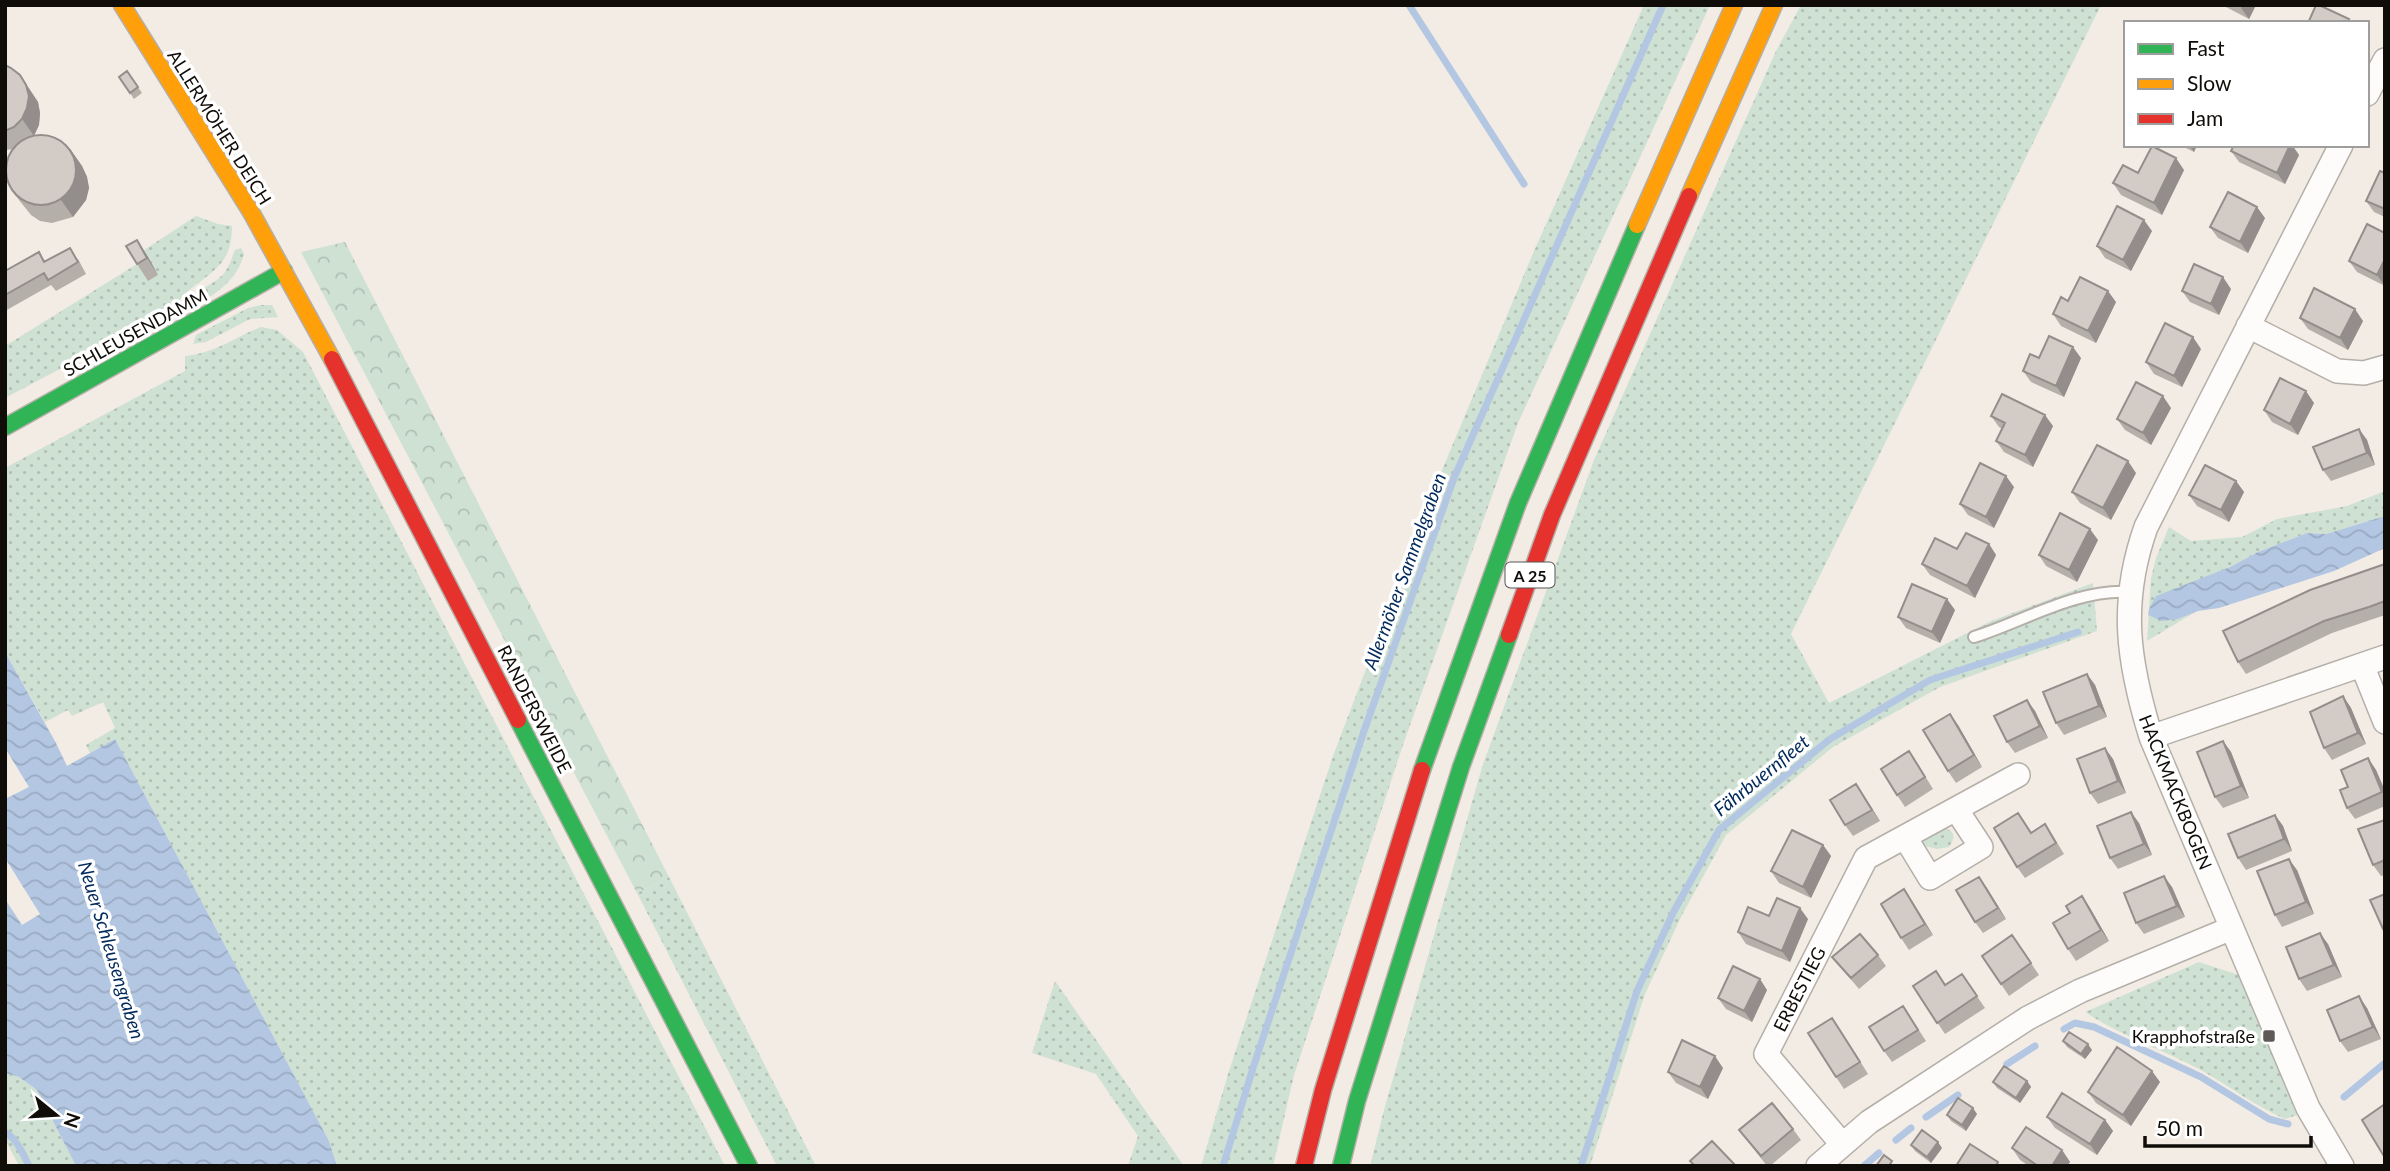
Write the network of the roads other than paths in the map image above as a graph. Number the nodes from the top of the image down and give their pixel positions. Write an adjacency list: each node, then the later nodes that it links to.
1 (121, 5): 7 (main road, ALLERMÖHER DEICH)
2 (1734, 5): 23 (main road, A 25)
3 (1774, 5): 24 (main road, A 25)
4 (2384, 64): 5 (street)
5 (2369, 90)
6 (2340, 147): 8 (street, HACKMACKBOGEN)
7 (284, 271): 10 (main road, SCHLEUSENDAMM); 22 (main road, RANDERSWEIDE)
8 (2248, 326): 9 (street); 11 (street, HACKMACKBOGEN)
9 (2383, 362)
10 (5, 427)
11 (2130, 592): 12 (lane); 16 (street, HACKMACKBOGEN)
12 (1974, 637)
13 (2385, 657): 14 (street)
14 (2362, 665): 15 (street); 16 (street)
15 (2385, 722)
16 (2151, 737): 20 (street, HACKMACKBOGEN)
17 (2018, 775): 18 (street, ERBESTIEG)
18 (1956, 809): 19 (street, ERBESTIEG); 19 (street)
19 (1905, 837): 21 (street, ERBESTIEG)
20 (2232, 928): 21 (street); 26 (street, HACKMACKBOGEN)
21 (1842, 1144): 25 (street)
22 (749, 1166)
23 (1304, 1166)
24 (1341, 1166)
25 (1818, 1166)
26 (2342, 1166)

